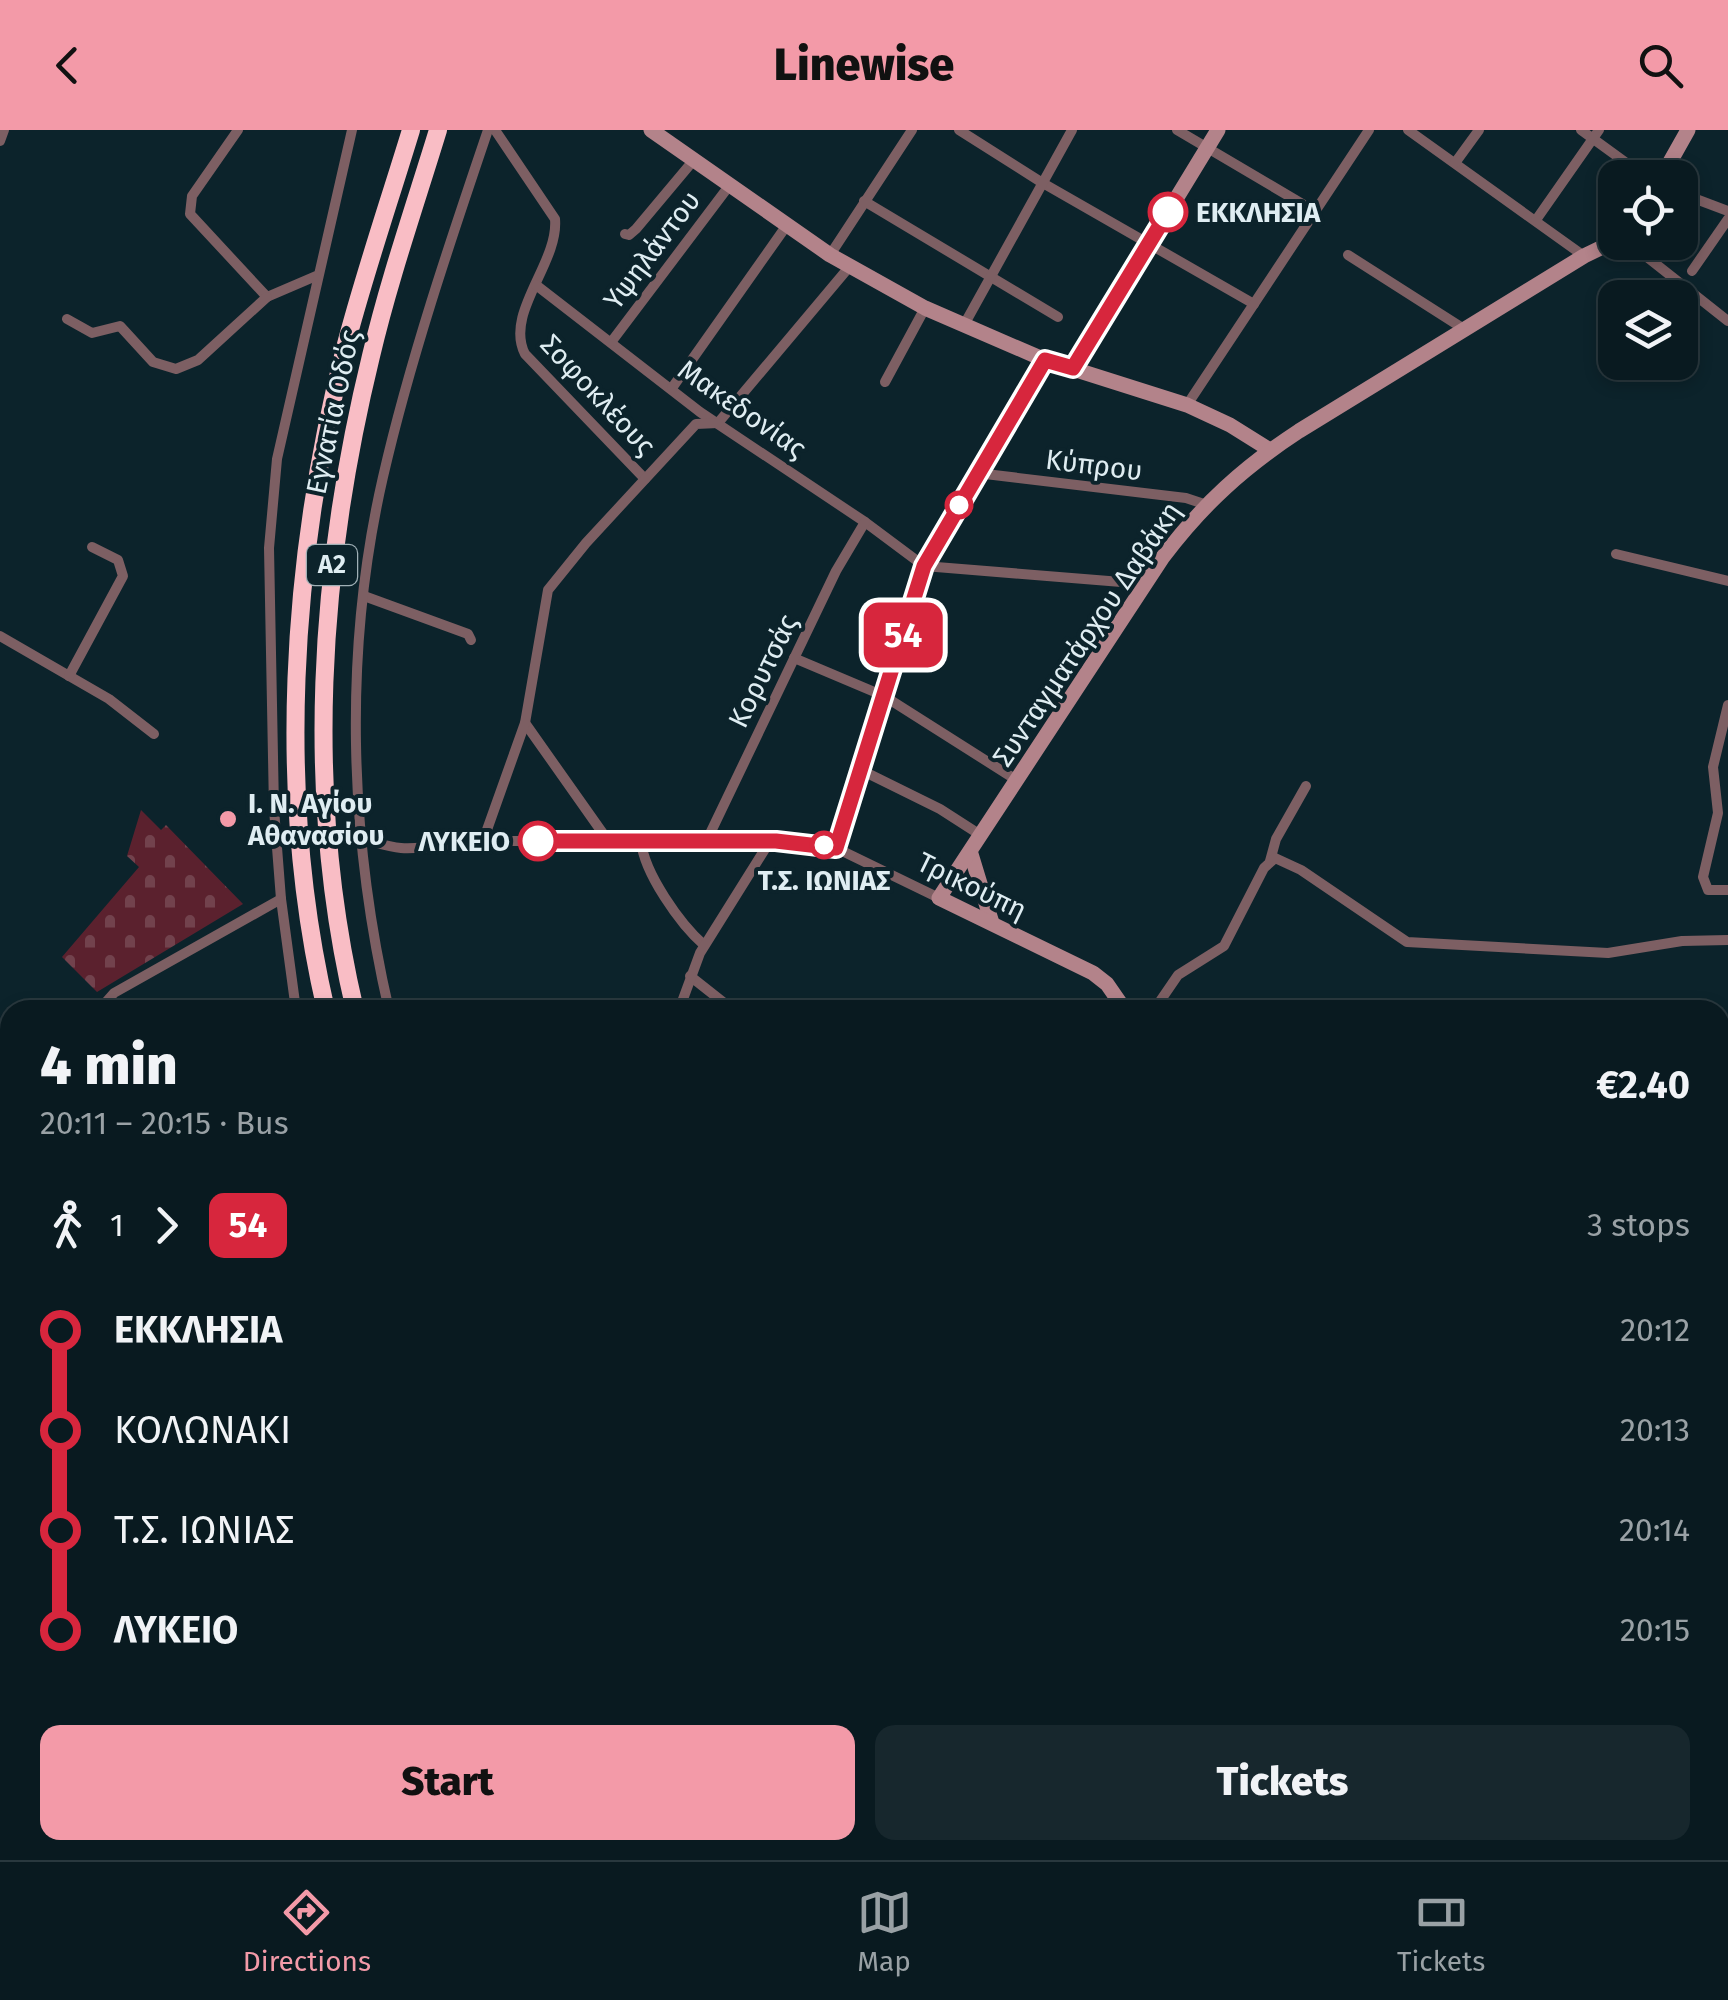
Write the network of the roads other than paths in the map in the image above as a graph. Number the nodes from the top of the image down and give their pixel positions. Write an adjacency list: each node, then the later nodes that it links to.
1 (4, 130): 19 (street)
2 (238, 130): 46 (street)
3 (352, 130): 43 (street)
4 (411, 130): 103 (highway, Εγνατία Οδός / Α2)
5 (438, 130): 104 (highway, Εγνατία Οδός / Α2)
6 (492, 130): 45 (street, Σοφοκλέους); 72 (street)
7 (651, 130): 23 (street)
8 (912, 130): 28 (street)
9 (959, 130): 25 (street)
10 (1072, 130): 25 (street)
11 (1177, 130): 20 (street)
12 (1218, 130): 20 (street)
13 (1368, 130): 30 (street)
14 (1408, 130): 24 (street)
15 (1479, 130): 24 (street)
16 (1580, 130): 18 (street)
17 (1688, 130): 22 (street)
18 (1596, 134): 21 (street); 31 (street)
19 (0, 141)
20 (1206, 148): 30 (street); 35 (street)
21 (1626, 160)
22 (1671, 160)
23 (693, 161): 26 (street); 34 (street)
24 (1455, 163): 31 (street)
25 (1041, 182): 35 (street); 44 (street)
26 (728, 186): 33 (street); 54 (street, Υψηλάντου)
27 (1698, 200): 29 (street)
28 (864, 201): 37 (street); 44 (street)
29 (1728, 211)
30 (1316, 212): 47 (street)
31 (1536, 220): 39 (street)
32 (1728, 220): 42 (street)
33 (787, 225): 37 (street); 58 (street)
34 (625, 234)
35 (1149, 244): 47 (street); 56 (street)
36 (1598, 249): 39 (street, Συνταγματάρχου Δαβάκη)
37 (830, 255): 41 (street)
38 (1348, 255): 53 (street)
39 (1584, 256): 53 (street, Συνταγματάρχου Δαβάκη)
40 (1651, 260): 51 (street)
41 (850, 266): 48 (street); 61 (street)
42 (1692, 271)
43 (316, 276): 46 (street); 96 (street)
44 (989, 276): 49 (street); 52 (street)
45 (536, 285): 54 (street, Μακεδονίας); 64 (street, Σοφοκλέους)
46 (267, 297): 50 (street)
47 (1254, 304): 59 (street)
48 (925, 308): 52 (street); 57 (street)
49 (1058, 316)
50 (67, 320)
51 (1728, 321)
52 (964, 325): 55 (street)
53 (1464, 329): 62 (street, Συνταγματάρχου Δαβάκη)
54 (612, 341): 58 (street, Μακεδονίας)
55 (1045, 360): 56 (street); 63 (street)
56 (1073, 368): 59 (street)
57 (885, 382)
58 (672, 388): 60 (street, Μακεδονίας)
59 (1187, 405): 62 (street)
60 (698, 418): 61 (street); 64 (street)
61 (718, 424): 66 (street, Μακεδονίας)
62 (1270, 450): 65 (street, Συνταγματάρχου Δαβάκη)
63 (977, 473): 65 (street, Κύπρου); 69 (street)
64 (645, 479): 79 (street)
65 (1204, 504): 71 (street, Συνταγματάρχου Δαβάκη)
66 (865, 522): 69 (street, Μακεδονίας); 75 (street, Κορυτσάς)
67 (92, 547): 76 (street)
68 (1616, 554): 70 (street)
69 (924, 566): 71 (street); 77 (street)
70 (1728, 581)
71 (1146, 584): 82 (street, Συνταγματάρχου Δαβάκη)
72 (364, 596): 74 (street); 85 (street)
73 (0, 636): 76 (street)
74 (471, 640)
75 (794, 658): 77 (street); 90 (street, Κορυτσάς)
76 (69, 676): 80 (street)
77 (884, 696): 81 (street); 82 (street)
78 (1728, 705): 94 (street)
79 (525, 724): 86 (street); 89 (street)
80 (154, 734)
81 (861, 770): 84 (street); 91 (street)
82 (1018, 781): 84 (street, Συνταγματάρχου Δαβάκη)
83 (1306, 786): 93 (street)
84 (982, 836): 92 (street, Συνταγματάρχου Δαβάκη)
85 (361, 839): 86 (street, Τρικούπη); 105 (street)
86 (483, 841): 89 (street, Τρικούπη)
87 (641, 841): 89 (street, Τρικούπη); 90 (street, Τρικούπη); 99 (street)
88 (770, 841): 90 (street, Τρικούπη); 91 (street, Τρικούπη); 99 (street)
89 (609, 842)
90 (706, 842)
91 (836, 848): 95 (street, Τρικούπη)
92 (971, 854): 95 (street, Συνταγματάρχου Δαβάκη); 97 (street)
93 (1270, 861): 98 (street); 109 (street)
94 (1728, 890)
95 (939, 898): 97 (street, Τρικούπη)
96 (280, 899): 101 (street); 102 (street)
97 (992, 923): 108 (street, Τρικούπη)
98 (1728, 940)
99 (704, 944): 100 (street)
100 (690, 976): 106 (street); 107 (street)
101 (108, 1000)
102 (295, 1000)
103 (324, 1000)
104 (353, 1000)
105 (387, 1000)
106 (682, 1000)
107 (720, 1000)
108 (1117, 1000)
109 (1161, 1000)

